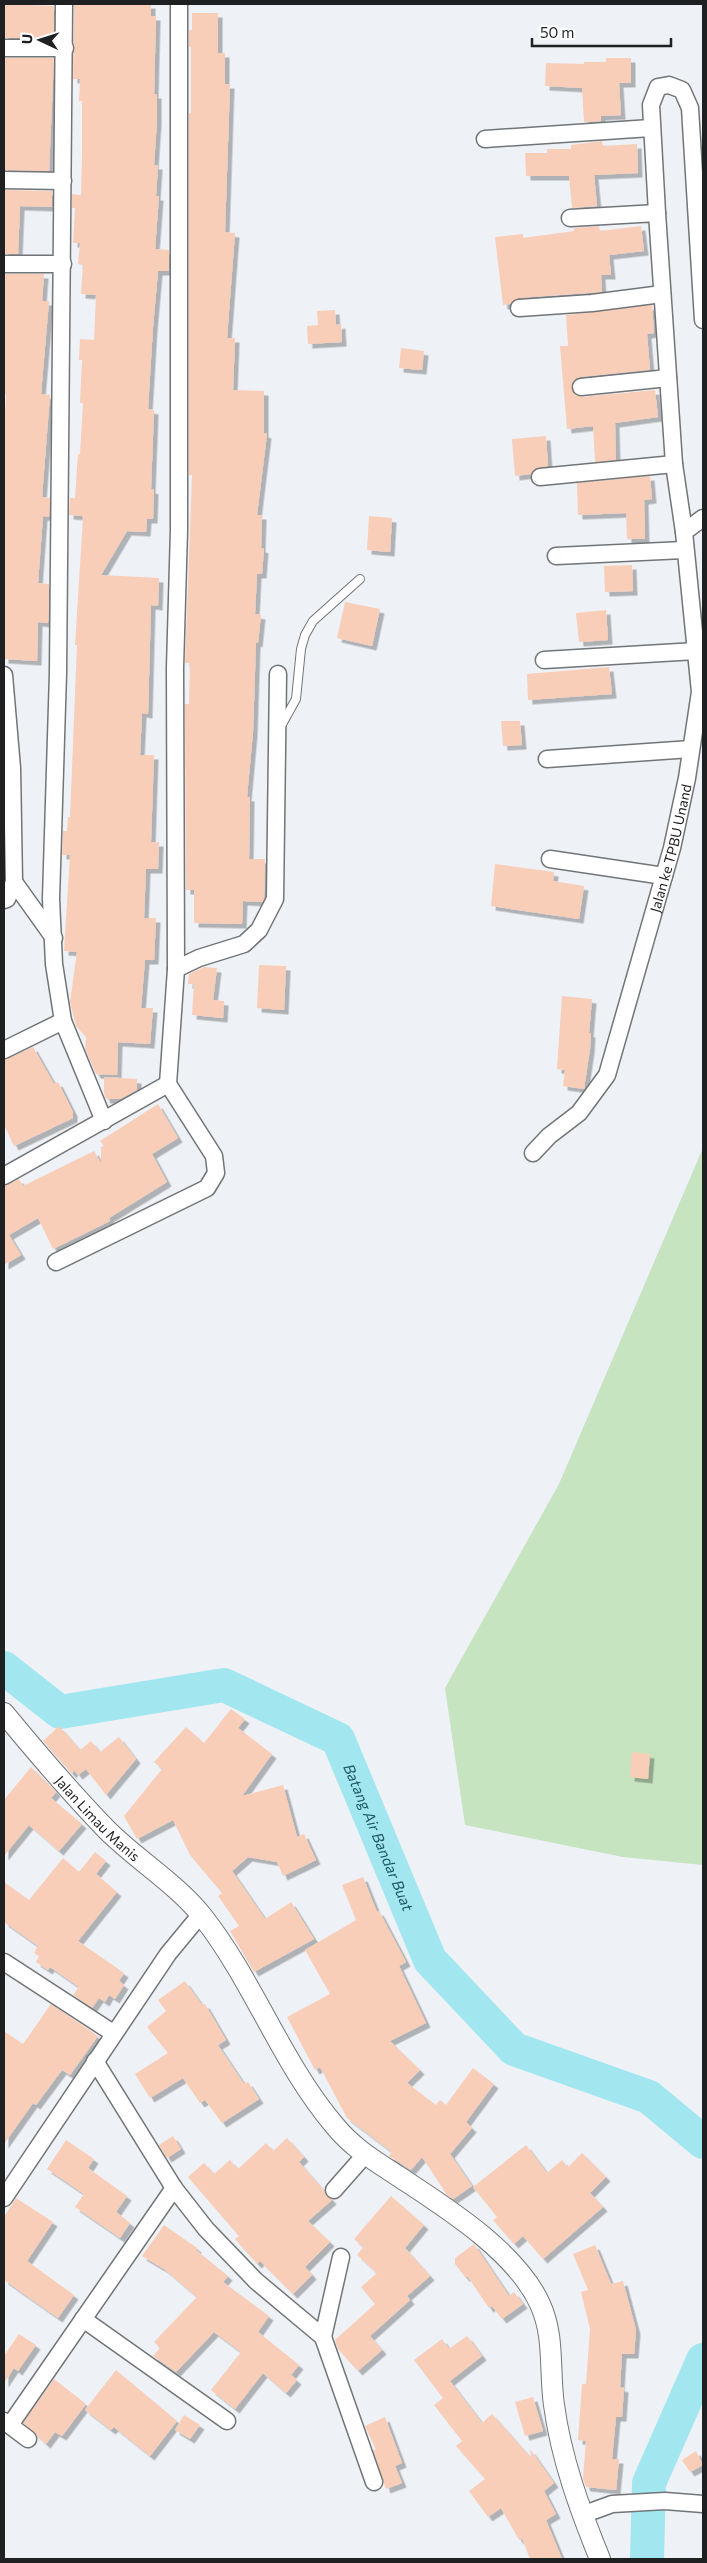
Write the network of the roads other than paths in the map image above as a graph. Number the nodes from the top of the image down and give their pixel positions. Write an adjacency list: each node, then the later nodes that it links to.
1 (64, 4): 4 (street)
2 (179, 4): 38 (street)
3 (4, 48): 4 (street)
4 (65, 48): 9 (street)
5 (651, 128): 6 (street); 7 (street, Jalan ke TPBU Unand); 10 (street, Jalan ke TPBU Unand)
6 (485, 139)
7 (699, 163): 16 (street)
8 (4, 180): 9 (street)
9 (63, 181): 13 (street)
10 (656, 213): 11 (street); 14 (street, Jalan ke TPBU Unand)
11 (570, 218)
12 (4, 264): 13 (street)
13 (63, 264): 37 (street)
14 (662, 294): 15 (street); 17 (street, Jalan ke TPBU Unand)
15 (519, 308)
16 (703, 320)
17 (668, 378): 18 (street); 19 (street, Jalan ke TPBU Unand)
18 (582, 387)
19 (674, 464): 20 (street); 22 (street, Jalan ke TPBU Unand)
20 (540, 477)
21 (703, 518): 22 (street)
22 (684, 532): 23 (street, Jalan ke TPBU Unand)
23 (684, 550): 24 (street); 26 (street, Jalan ke TPBU Unand)
24 (556, 556)
25 (360, 579): 30 (lane)
26 (696, 651): 27 (street); 31 (street, Jalan ke TPBU Unand)
27 (544, 660)
28 (278, 674): 30 (street)
29 (4, 676): 35 (street)
30 (279, 730): 38 (street)
31 (691, 749): 32 (street); 34 (street, Jalan ke TPBU Unand)
32 (547, 759)
33 (550, 859): 34 (street)
34 (664, 876): 43 (street, Jalan ke TPBU Unand)
35 (14, 882): 36 (street); 37 (street)
36 (4, 900)
37 (54, 938): 39 (street)
38 (176, 970): 41 (street)
39 (64, 1021): 40 (street); 42 (street)
40 (4, 1050)
41 (168, 1084): 42 (street); 45 (street)
42 (104, 1121): 44 (street)
43 (533, 1153)
44 (4, 1176)
45 (56, 1262)
46 (4, 1713): 47 (street, Jalan Limau Manis)
47 (201, 1914): 49 (street); 51 (street, Jalan Limau Manis)
48 (6, 1969): 49 (street)
49 (114, 2033): 50 (street)
50 (95, 2061): 52 (street); 54 (street)
51 (364, 2156): 53 (street); 63 (street, Jalan Limau Manis)
52 (174, 2188): 56 (street); 57 (street)
53 (334, 2190)
54 (4, 2198)
55 (341, 2257): 57 (street)
56 (83, 2319): 58 (street); 59 (street)
57 (323, 2337): 61 (street)
58 (227, 2421)
59 (7, 2423): 60 (street)
60 (28, 2439)
61 (374, 2482)
62 (703, 2504): 63 (street)
63 (582, 2515): 64 (street, Jalan Limau Manis)
64 (600, 2559)

